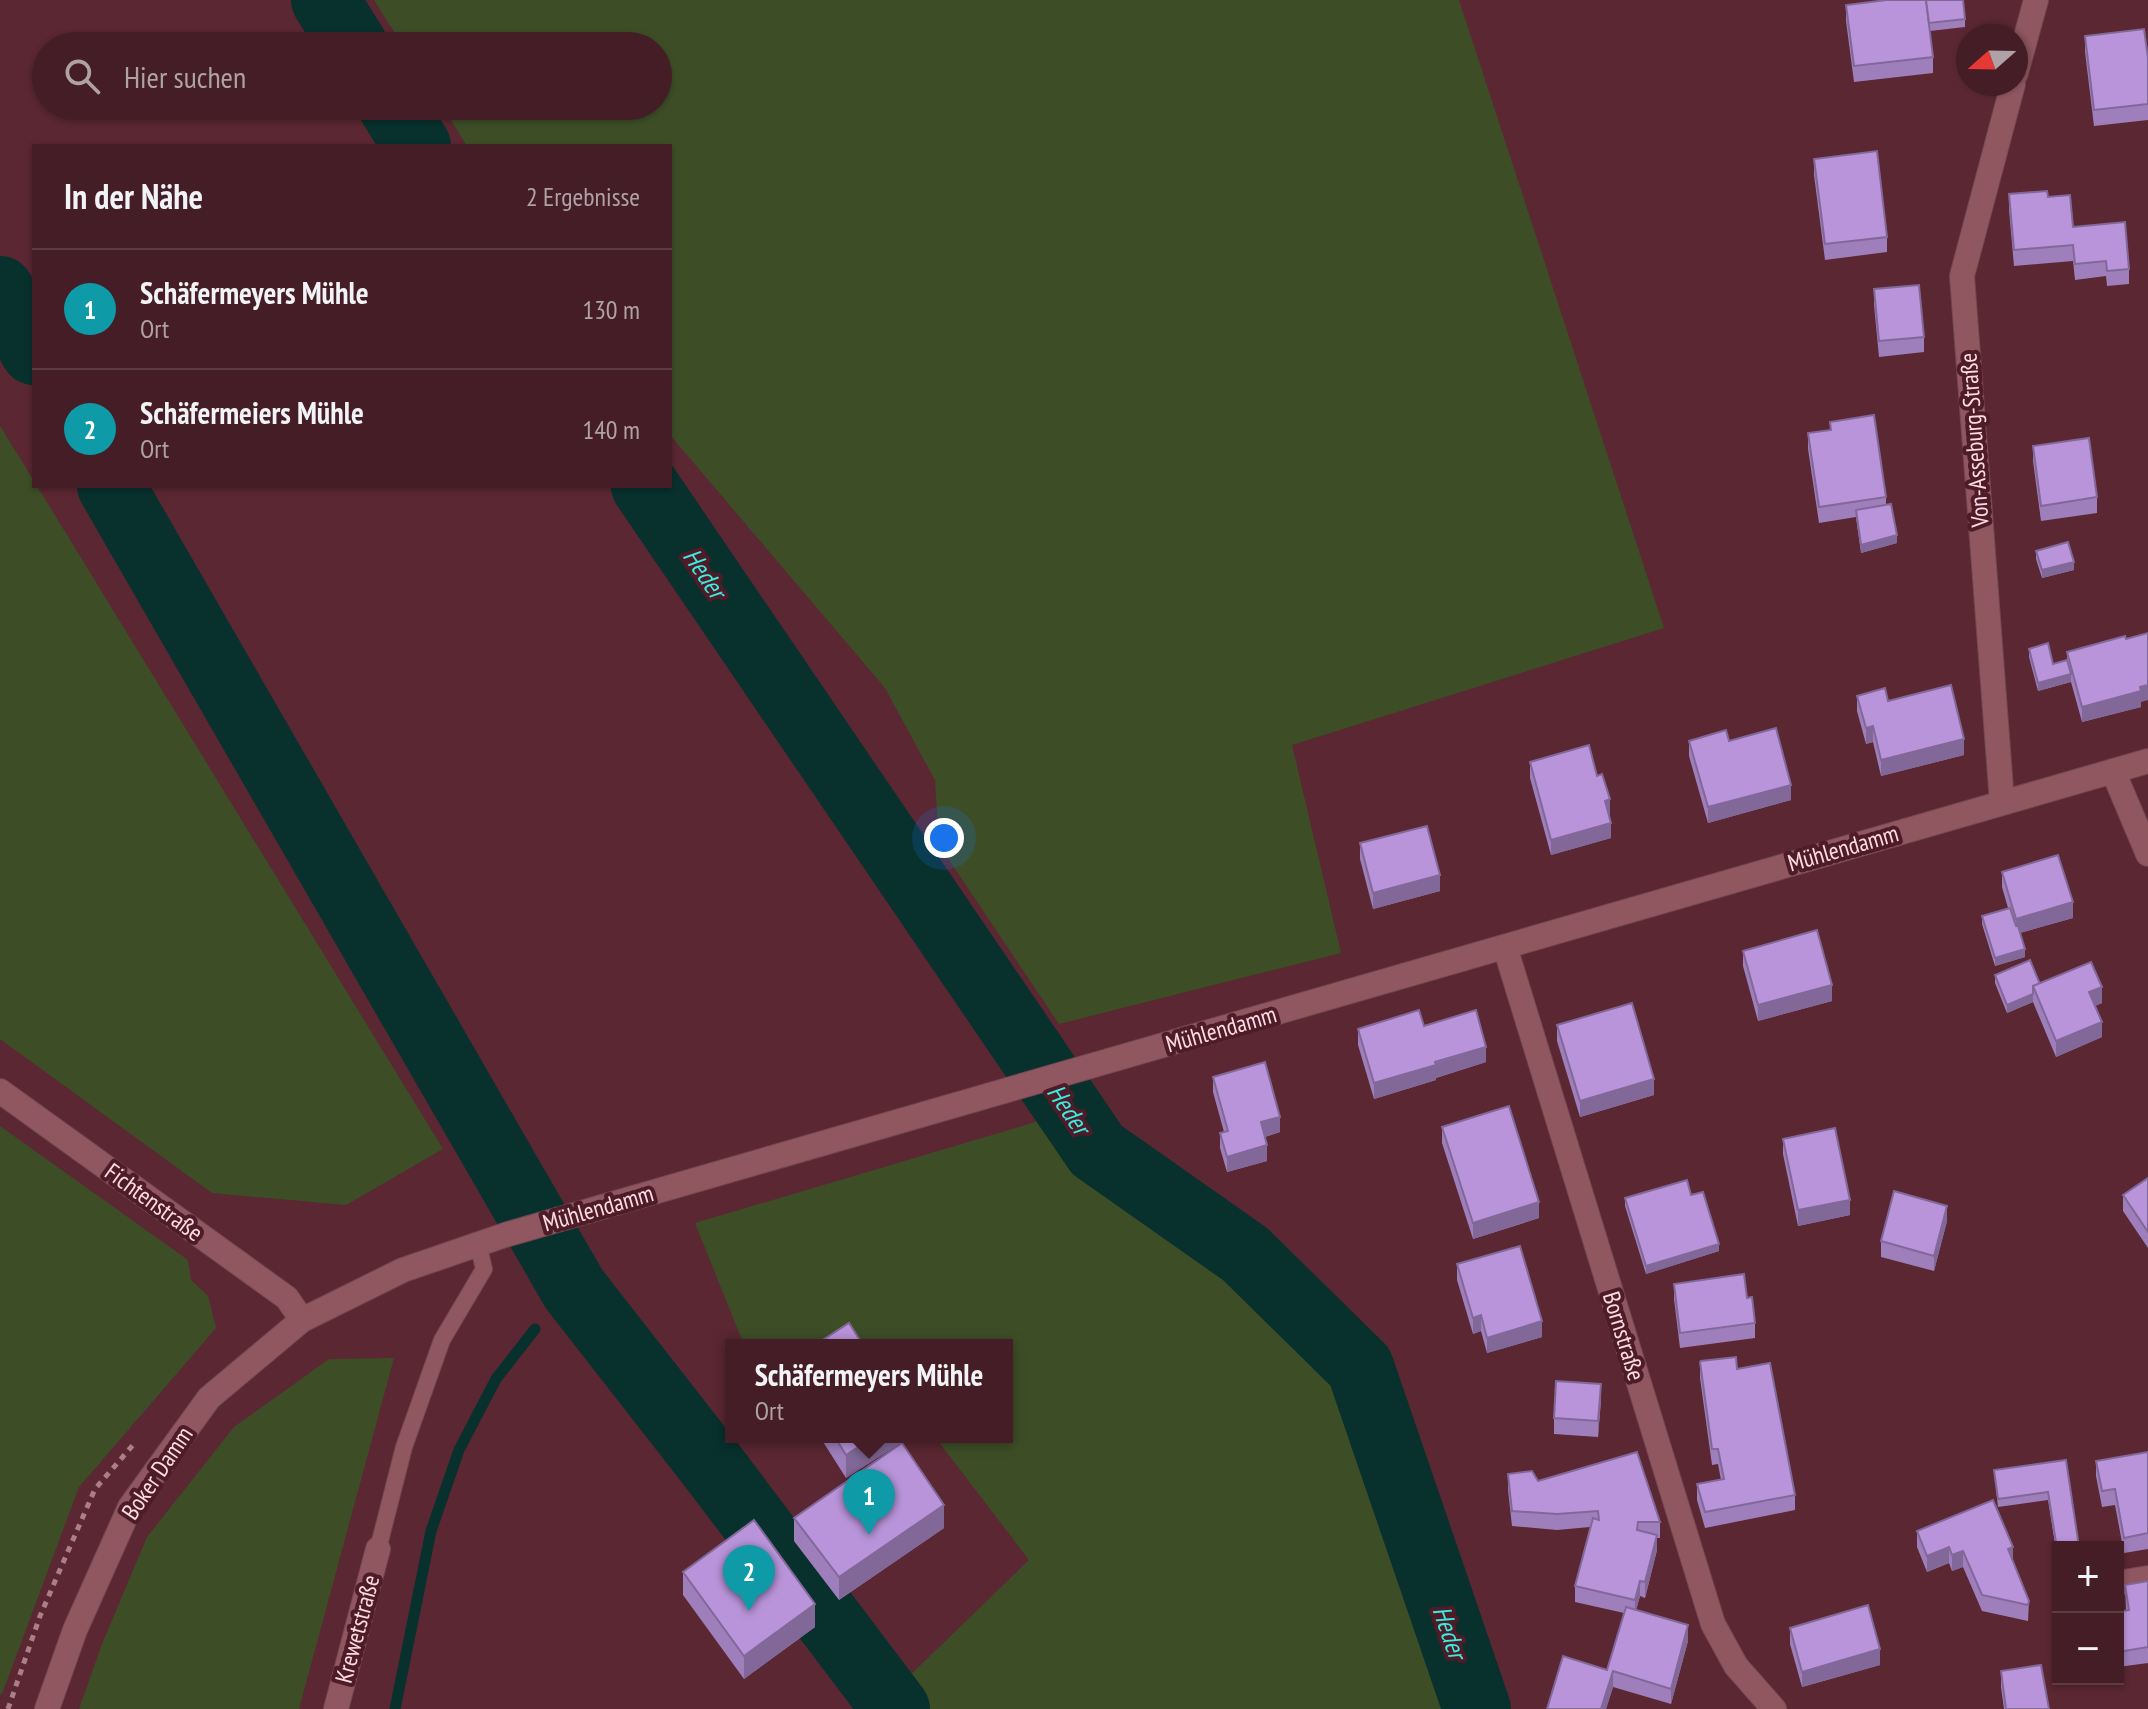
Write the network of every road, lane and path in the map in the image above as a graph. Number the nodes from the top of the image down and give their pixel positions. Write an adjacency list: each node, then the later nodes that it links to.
1 (2036, 0): 2 (street)
2 (2028, 29)
3 (2010, 96): 6 (street, Von-Asseburg-Straße)
4 (2148, 761): 5 (street, Mühlendamm)
5 (2113, 771): 6 (street, Mühlendamm); 7 (street)
6 (2002, 802): 8 (street, Mühlendamm)
7 (2148, 854)
8 (1505, 947): 10 (street, Mühlendamm); 17 (street, Bornstraße)
9 (0, 1091): 11 (street, Fichtenstraße)
10 (478, 1244): 11 (street, Mühlendamm); 12 (lane)
11 (302, 1320): 15 (street, Boker Damm)
12 (378, 1549): 16 (street, Krewetstraße)
13 (2148, 1578): 14 (street)
14 (2124, 1582)
15 (47, 1709)
16 (336, 1709)
17 (1774, 1709)

